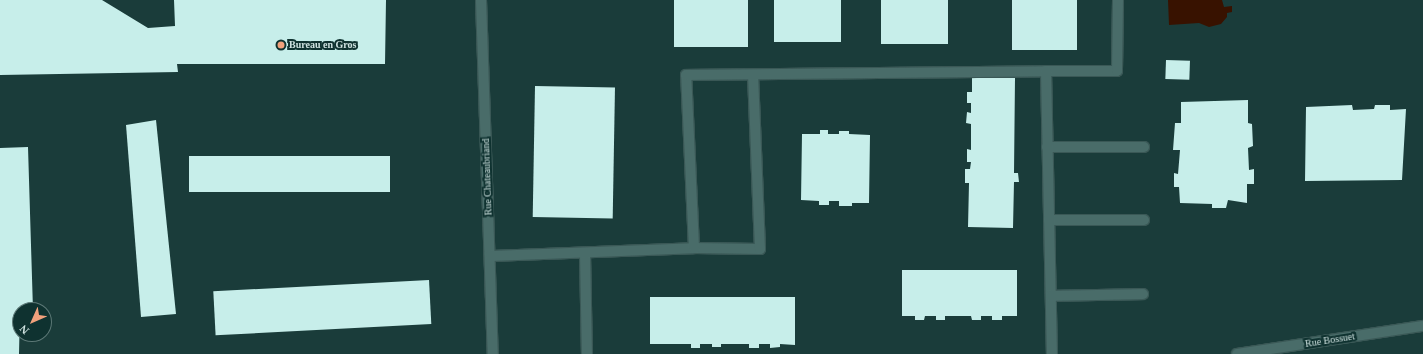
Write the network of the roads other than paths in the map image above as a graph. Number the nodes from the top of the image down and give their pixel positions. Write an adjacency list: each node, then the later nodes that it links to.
1 (481, 0): 11 (street, Rue Chateaubriand)
2 (1118, 0): 3 (street)
3 (1046, 71): 4 (street); 5 (street)
4 (753, 75): 9 (street); 9 (street)
5 (1047, 147): 6 (street); 7 (street)
6 (1144, 147)
7 (1049, 220): 8 (street); 13 (street)
8 (1144, 220)
9 (694, 248): 10 (street)
10 (585, 253): 11 (street); 16 (street)
11 (490, 256): 15 (street, Rue Chateaubriand)
12 (1143, 294): 13 (street)
13 (1051, 296): 17 (street)
14 (1423, 326): 18 (street, Rue Bossuet)
15 (493, 354)
16 (587, 354)
17 (1052, 354)
18 (1237, 354)

